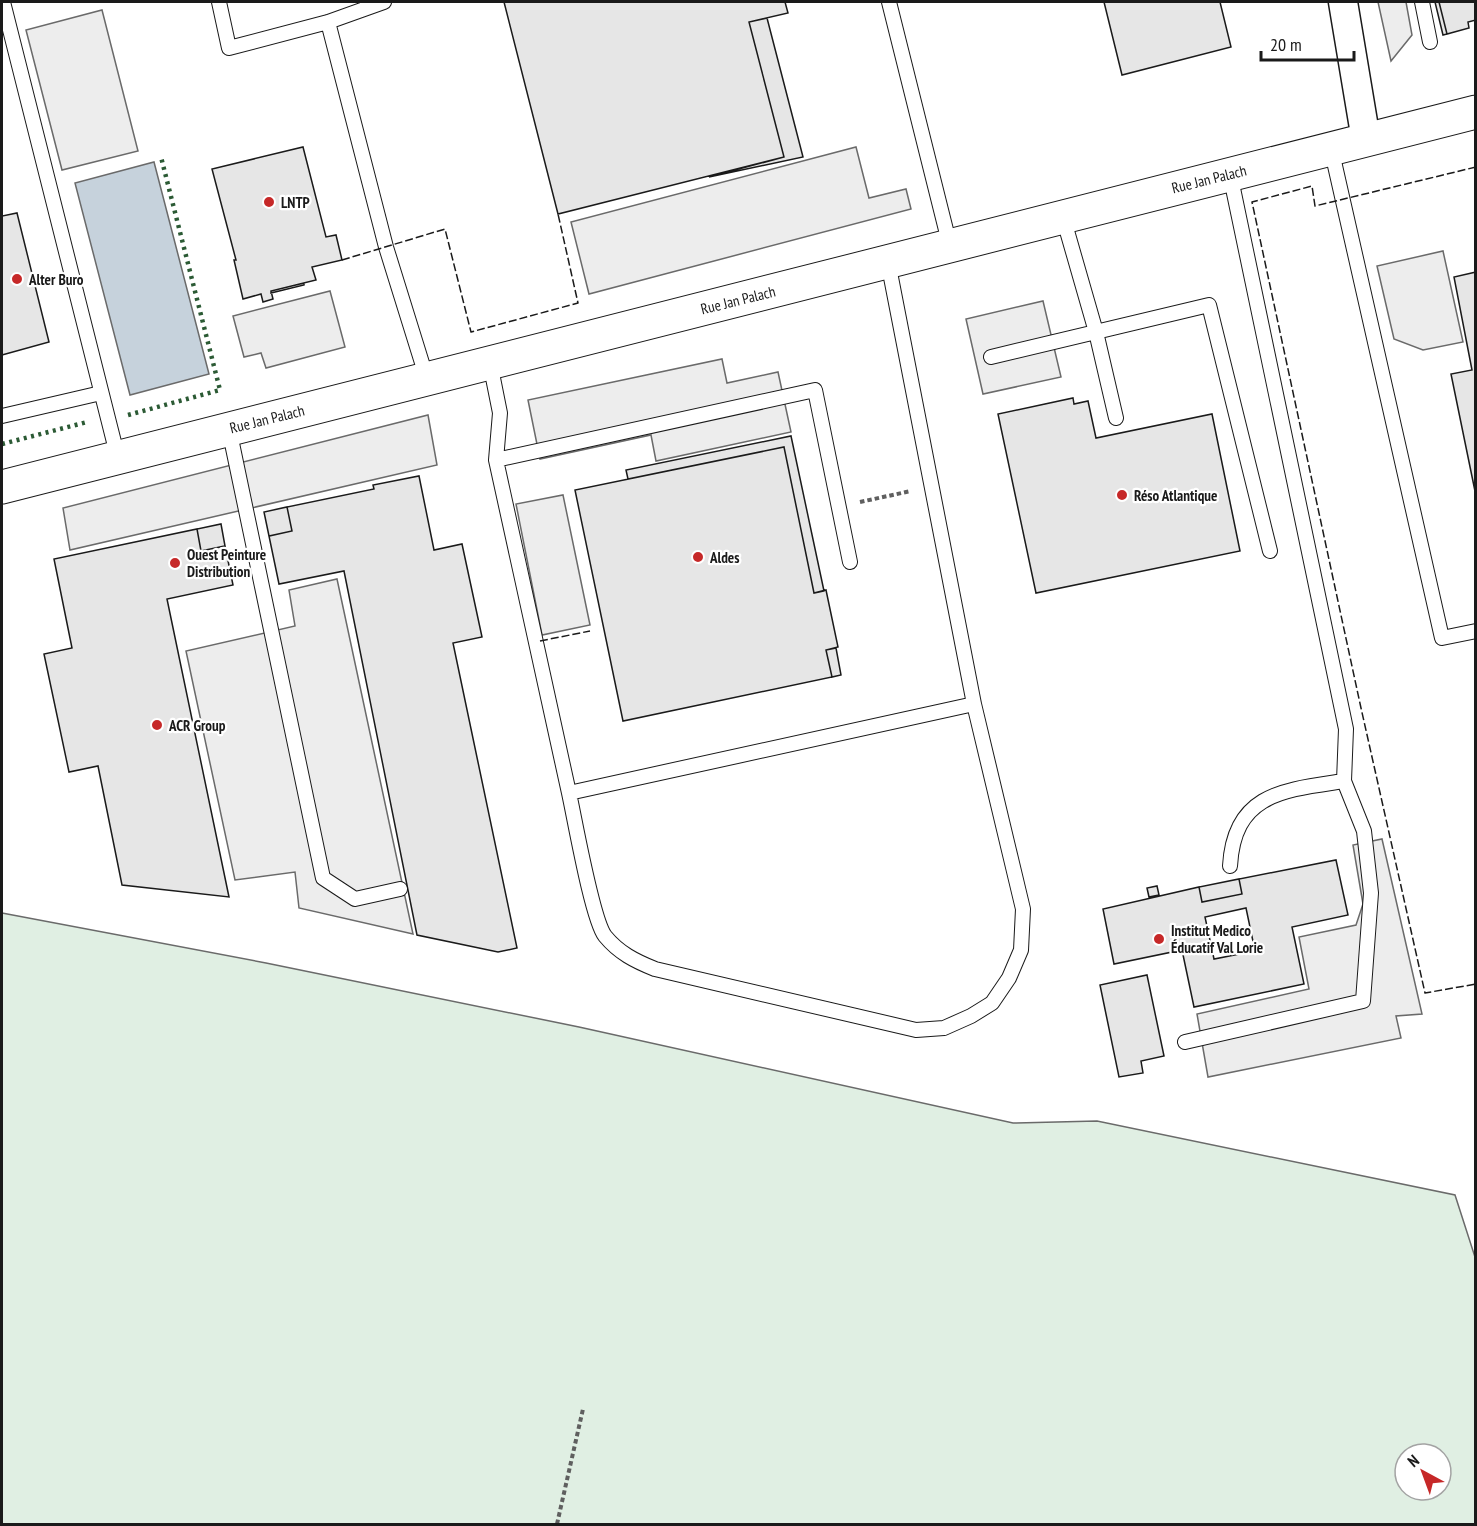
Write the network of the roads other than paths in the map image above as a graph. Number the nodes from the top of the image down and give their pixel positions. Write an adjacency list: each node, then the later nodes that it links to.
1 (3, 2): 20 (lane)
2 (219, 2): 7 (lane)
3 (384, 2): 7 (lane)
4 (890, 2): 14 (lane)
5 (1343, 2): 10 (street)
6 (1422, 2): 8 (lane)
7 (328, 22): 19 (lane)
8 (1431, 42)
9 (1476, 112): 10 (street, Rue Jan Palach)
10 (1366, 140): 11 (street, Rue Jan Palach)
11 (1331, 148): 12 (street, Rue Jan Palach); 29 (lane)
12 (1230, 174): 13 (street, Rue Jan Palach); 31 (lane)
13 (1063, 217): 14 (street, Rue Jan Palach); 16 (lane)
14 (950, 246): 15 (street, Rue Jan Palach)
15 (888, 262): 18 (street, Rue Jan Palach); 30 (lane)
16 (1096, 332): 17 (lane); 22 (lane); 27 (lane)
17 (990, 357)
18 (490, 363): 19 (street, Rue Jan Palach); 25 (lane)
19 (427, 379): 23 (street, Rue Jan Palach)
20 (101, 393): 21 (lane); 24 (lane)
21 (2, 416)
22 (1116, 418)
23 (229, 429): 24 (street, Rue Jan Palach); 34 (lane)
24 (118, 458): 26 (street, Rue Jan Palach)
25 (496, 460): 28 (lane); 32 (lane)
26 (2, 487)
27 (1270, 551)
28 (850, 562)
29 (1476, 631)
30 (974, 704): 32 (lane); 32 (lane)
31 (1344, 781): 33 (lane); 35 (lane)
32 (569, 793)
33 (1230, 866)
34 (400, 889)
35 (1185, 1042)

